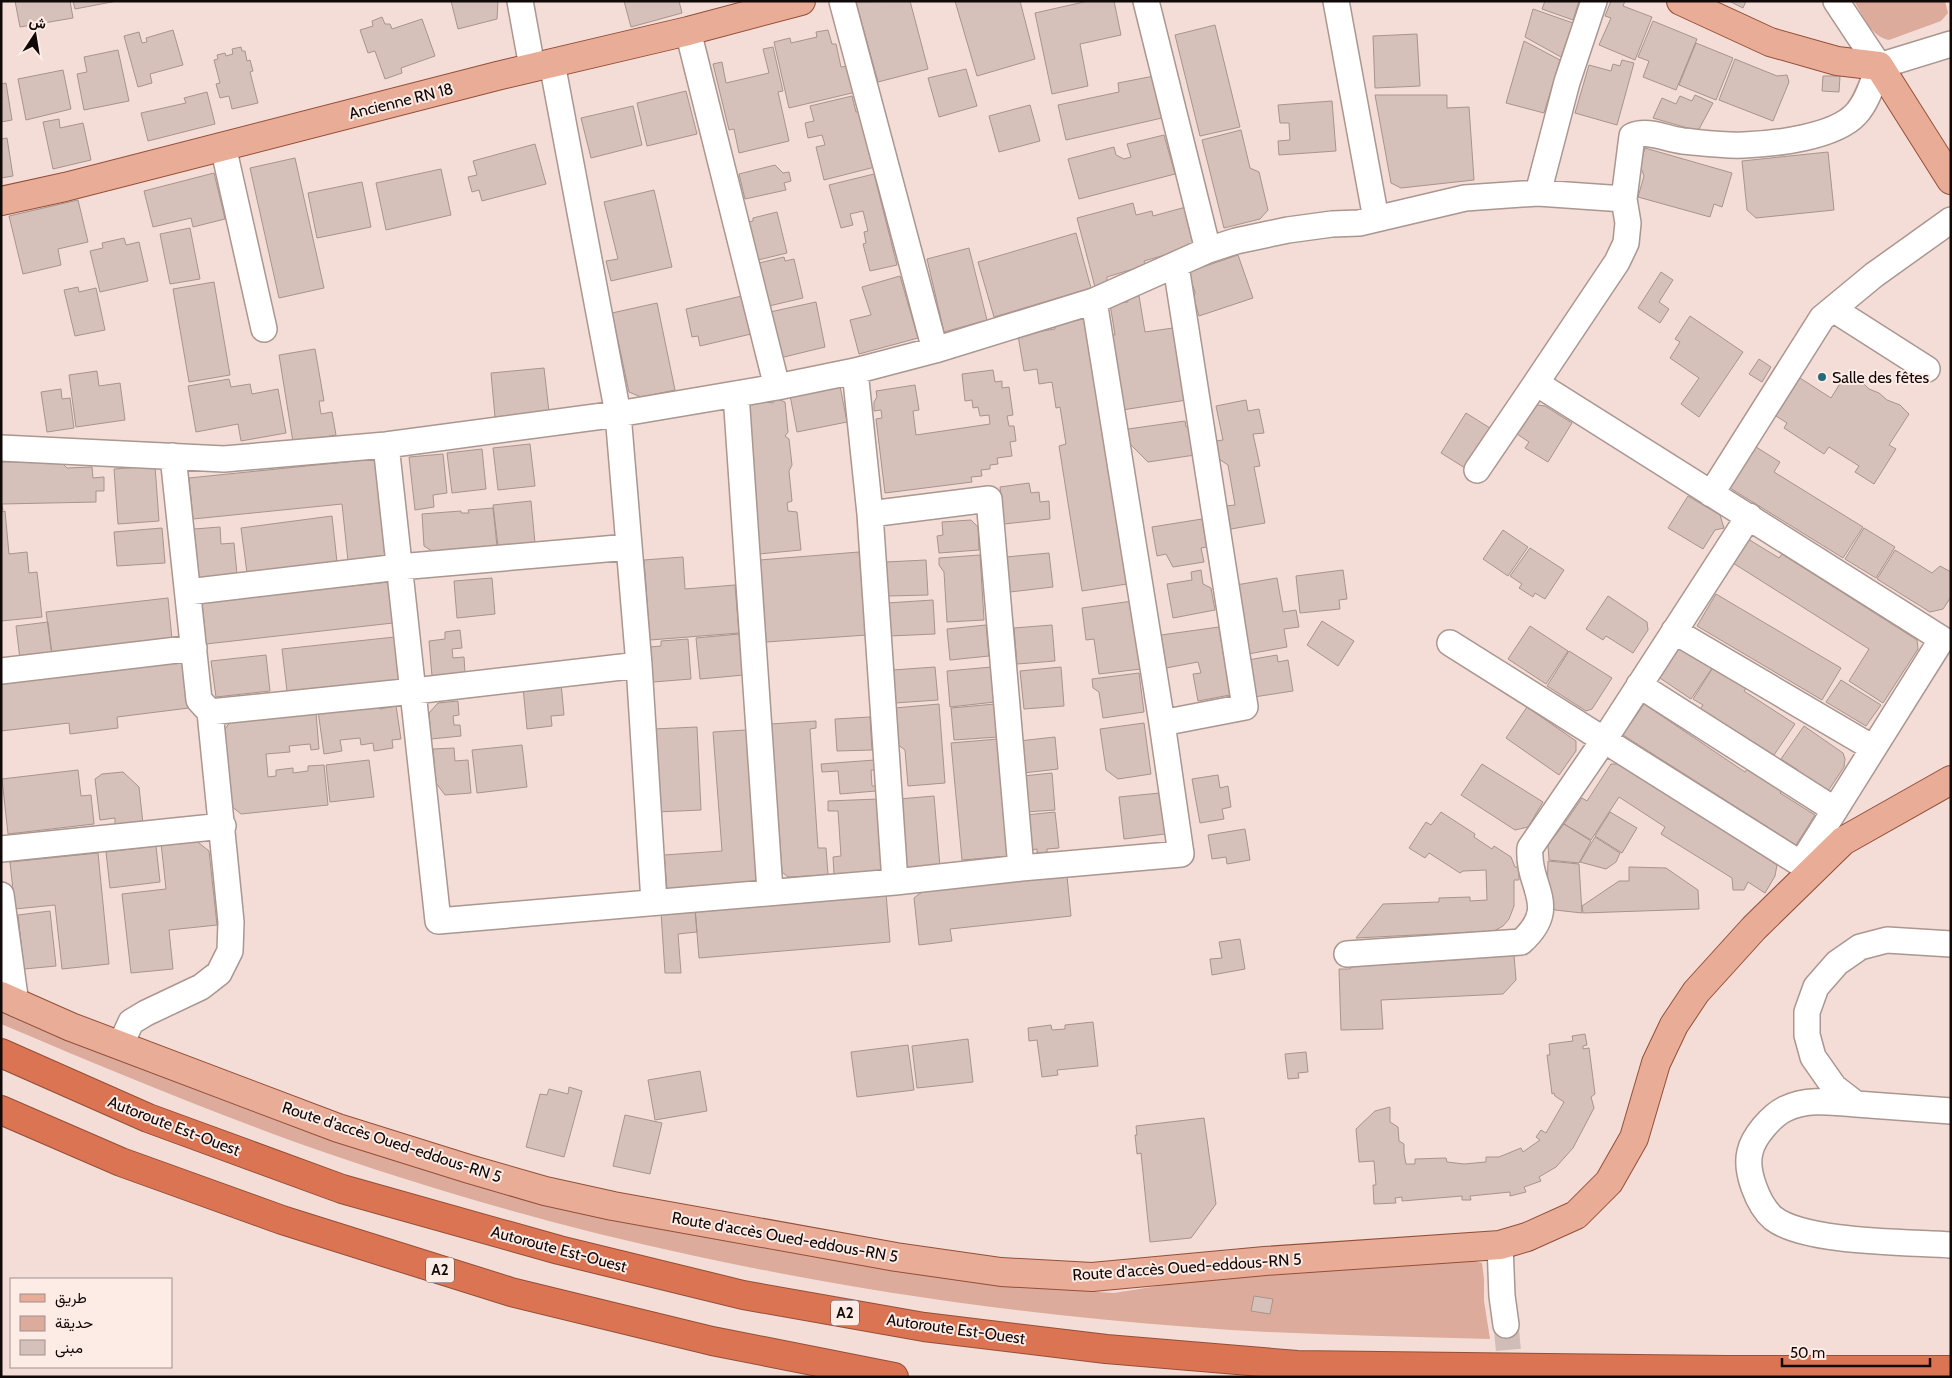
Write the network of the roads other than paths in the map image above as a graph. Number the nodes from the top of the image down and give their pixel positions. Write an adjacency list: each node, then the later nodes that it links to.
1 (520, 1): 11 (street)
2 (800, 1): 9 (main road, Ancienne RN 18)
3 (842, 1): 25 (street)
4 (1146, 1): 20 (street)
5 (1336, 1): 18 (street)
6 (1594, 1): 15 (street)
7 (1681, 1): 12 (main road)
8 (1836, 1): 12 (street)
9 (688, 31): 11 (main road, Ancienne RN 18); 29 (street)
10 (1951, 44): 12 (street)
11 (542, 65): 13 (main road, Ancienne RN 18); 31 (street)
12 (1879, 66): 14 (main road); 16 (street)
13 (223, 146): 17 (main road, Ancienne RN 18); 24 (street)
14 (1951, 180)
15 (1538, 192): 16 (street); 18 (street)
16 (1624, 199): 28 (street)
17 (1, 201)
18 (1376, 219): 20 (street)
19 (1951, 220): 23 (street)
20 (1208, 250): 21 (street)
21 (1176, 266): 22 (street); 50 (street)
22 (1094, 301): 25 (street); 50 (street)
23 (1833, 309): 26 (street); 36 (street)
24 (264, 329)
25 (935, 350): 27 (street)
26 (1926, 369)
27 (855, 371): 29 (street); 37 (street)
28 (1536, 382): 35 (street); 36 (street)
29 (777, 387): 30 (street)
30 (736, 394): 31 (street); 60 (street)
31 (618, 414): 32 (street); 39 (street)
32 (386, 445): 34 (street); 40 (street)
33 (1, 448): 34 (street)
34 (173, 456): 41 (street)
35 (1477, 470)
36 (1712, 494): 38 (street)
37 (870, 514): 57 (street); 59 (street)
38 (1749, 516): 42 (street); 52 (street)
39 (629, 547): 40 (street); 45 (street)
40 (400, 567): 41 (street); 48 (street)
41 (188, 592): 44 (street)
42 (1674, 631): 47 (street); 52 (street)
43 (1450, 642): 51 (street)
44 (194, 648): 46 (street); 49 (street)
45 (639, 665): 48 (street); 62 (street)
46 (1, 671)
47 (1639, 685): 51 (street); 54 (street)
48 (414, 691): 49 (street); 62 (street)
49 (210, 712): 55 (street)
50 (1162, 723): 57 (street)
51 (1604, 740): 58 (street); 64 (street)
52 (1873, 748): 54 (street)
53 (1951, 780): 58 (main road, Route d'accès Oued-eddous-RN 5)
54 (1835, 810): 58 (street)
55 (223, 826): 56 (street); 66 (street)
56 (1, 849)
57 (1021, 868): 59 (street)
58 (1806, 868): 71 (main road, Route d'accès Oued-eddous-RN 5)
59 (895, 882): 60 (street)
60 (770, 891): 62 (street)
61 (1, 895): 65 (street)
62 (654, 902)
63 (1951, 944): 68 (street)
64 (1347, 954)
65 (9, 1000): 66 (main road, Route d'accès Oued-eddous-RN 5)
66 (120, 1046): 71 (main road, Route d'accès Oued-eddous-RN 5)
67 (1, 1053): 74 (highway, Autoroute Est-Ouest / A2)
68 (1856, 1104): 70 (street); 72 (street)
69 (1, 1110): 75 (highway, A2)
70 (1951, 1111)
71 (1500, 1245): 73 (street)
72 (1951, 1245)
73 (1506, 1325)
74 (1951, 1370)
75 (894, 1377)

